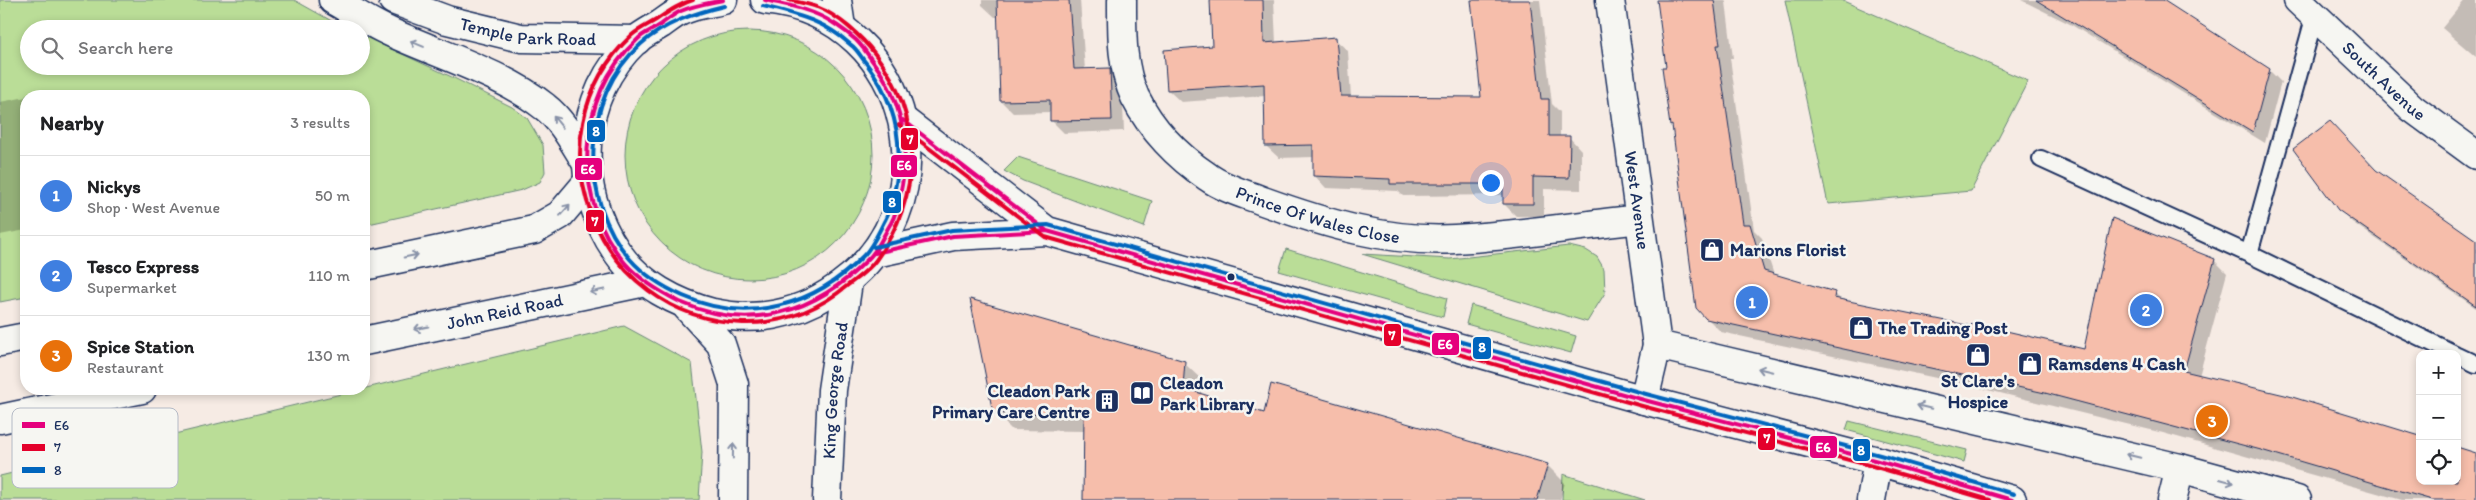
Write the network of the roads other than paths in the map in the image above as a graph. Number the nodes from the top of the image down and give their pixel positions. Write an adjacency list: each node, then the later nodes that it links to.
1 (333, 0): 10 (main road, one-way to 1)
2 (393, 0): 13 (main road, Temple Park Road)
3 (723, 0): 8 (main road)
4 (765, 0): 12 (main road)
5 (837, 0): 12 (main road)
6 (1122, 0): 18 (main road, Prince Of Wales Close)
7 (1610, 0): 18 (main road, West Avenue)
8 (684, 5): 13 (main road)
9 (2306, 8): 15 (main road, South Avenue); 21 (lane)
10 (367, 20)
11 (370, 22): 17 (main road, one-way to 11)
12 (841, 27): 14 (main road)
13 (637, 40): 17 (main road)
14 (903, 120): 19 (main road); 20 (main road)
15 (2476, 155)
16 (2041, 159): 21 (lane)
17 (586, 172): 22 (main road, one-way to 17); 23 (main road)
18 (1639, 219): 29 (main road, West Avenue)
19 (1047, 232): 20 (main road); 34 (main road)
20 (876, 253): 24 (main road)
21 (2249, 254): 30 (lane)
22 (370, 265)
23 (645, 282): 25 (main road); 27 (main road, John Reid Road, one-way to 27)
24 (848, 282): 25 (main road); 39 (main road, King George Road)
25 (687, 307): 38 (main road, one-way to 25)
26 (20, 338): 28 (main road)
27 (370, 340)
28 (0, 342)
29 (1657, 345): 34 (main road, West Avenue); 37 (main road, one-way to 29)
30 (2448, 350)
31 (2461, 356): 32 (lane)
32 (2476, 364)
33 (114, 395): 35 (main road)
34 (1644, 400): 36 (main road)
35 (52, 408)
36 (1878, 461): 40 (main road); 41 (main road)
37 (2180, 468): 42 (main road); 43 (main road, one-way to 43)
38 (733, 500)
39 (826, 500)
40 (1871, 500)
41 (2012, 500)
42 (2172, 500)
43 (2297, 500)

